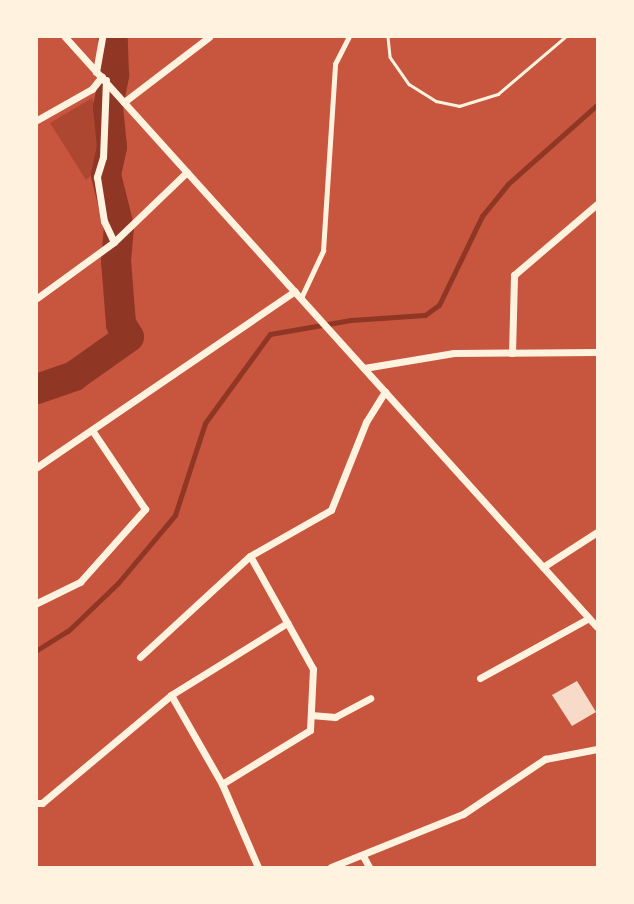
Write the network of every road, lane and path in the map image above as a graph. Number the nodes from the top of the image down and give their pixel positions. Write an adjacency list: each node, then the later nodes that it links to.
1 (65, 37): 7 (street)
2 (102, 37): 7 (street)
3 (209, 37): 8 (street)
4 (349, 37): 15 (lane)
5 (388, 37): 6 (path)
6 (565, 37)
7 (101, 76): 8 (street); 9 (street); 12 (street)
8 (124, 102): 10 (street)
9 (37, 120)
10 (187, 172): 12 (street); 13 (street)
11 (597, 204): 17 (street)
12 (114, 242): 14 (street)
13 (295, 291): 15 (street); 20 (street)
14 (37, 298)
15 (301, 298): 18 (street)
16 (597, 352): 17 (street)
17 (512, 353): 18 (street)
18 (364, 368): 19 (street)
19 (385, 391): 23 (street); 24 (street)
20 (92, 430): 21 (street); 25 (street)
21 (37, 467)
22 (597, 532): 24 (street)
23 (250, 556): 27 (street); 29 (street)
24 (543, 567): 26 (street)
25 (37, 603)
26 (589, 618): 28 (street); 30 (street)
27 (287, 624): 31 (street); 33 (street)
28 (597, 627)
29 (140, 657)
30 (480, 678)
31 (171, 695): 35 (street); 36 (street)
32 (370, 698): 33 (street)
33 (311, 715): 35 (street)
34 (597, 749): 37 (street)
35 (222, 784): 38 (street)
36 (37, 803)
37 (363, 856): 39 (street); 40 (street)
38 (258, 867)
39 (331, 867)
40 (369, 867)

